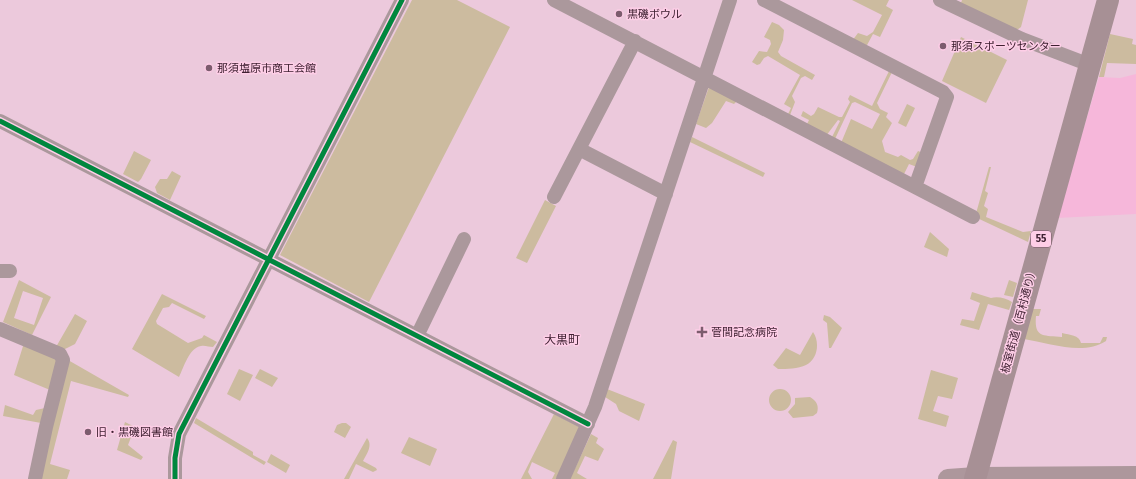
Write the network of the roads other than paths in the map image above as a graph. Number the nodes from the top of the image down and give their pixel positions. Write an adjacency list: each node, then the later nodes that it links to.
1 (402, 0): 17 (street)
2 (554, 0): 7 (street)
3 (730, 0): 9 (street)
4 (764, 0): 12 (street)
5 (940, 0): 8 (street)
6 (1108, 0): 8 (main road, 板室街道（百村通り） / 55)
7 (635, 41): 9 (street); 11 (street)
8 (1090, 65): 22 (main road, 板室街道（百村通り） / 55)
9 (704, 77): 12 (street); 13 (street)
10 (0, 122): 17 (street)
11 (579, 149): 13 (street); 14 (street)
12 (915, 187): 15 (street)
13 (666, 194): 20 (street)
14 (554, 197)
15 (973, 218)
16 (464, 239): 19 (street)
17 (268, 259): 19 (street); 24 (street)
18 (0, 328): 23 (street)
19 (417, 336): 20 (street)
20 (588, 424): 25 (street)
21 (1136, 476): 22 (street)
22 (976, 478): 26 (street)
23 (35, 479)
24 (175, 479)
25 (563, 479)
26 (948, 479)

